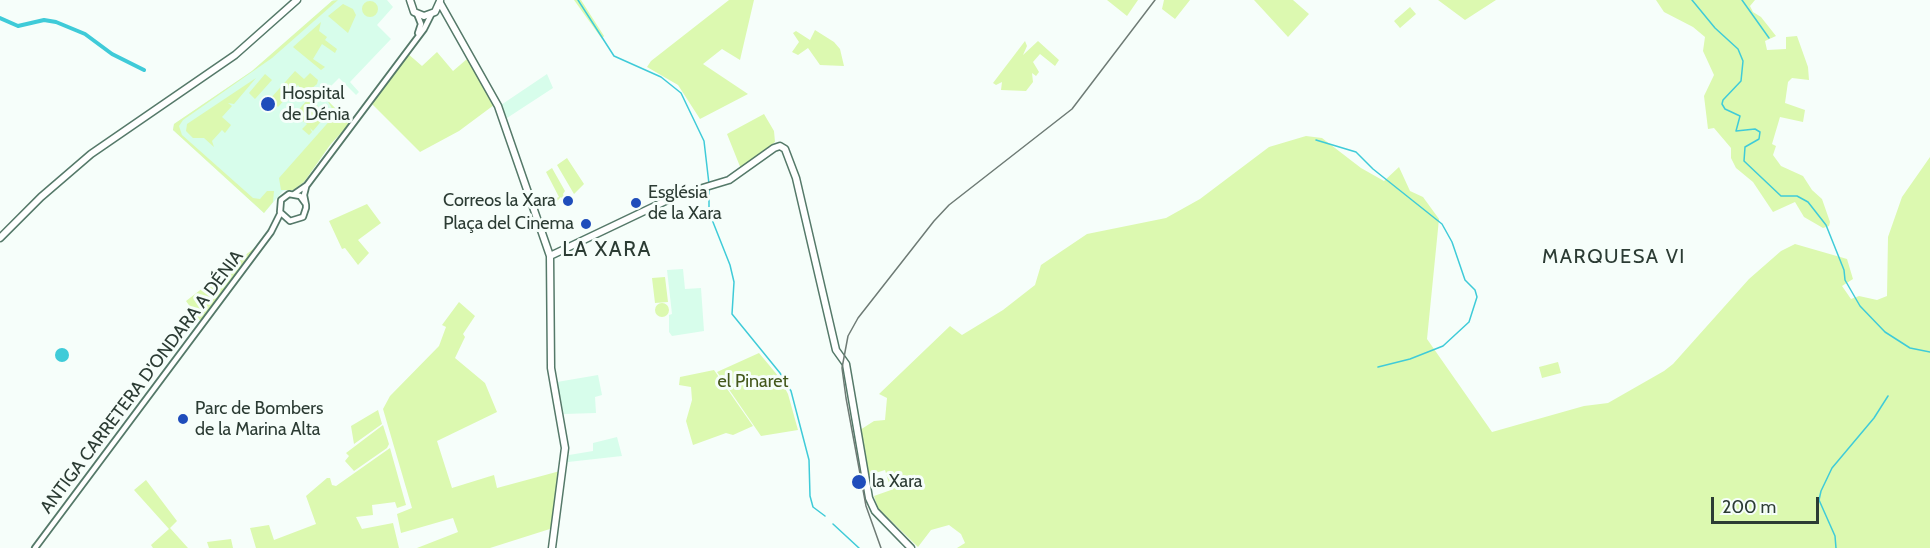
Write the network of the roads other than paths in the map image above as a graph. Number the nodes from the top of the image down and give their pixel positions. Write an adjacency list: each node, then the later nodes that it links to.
1 (297, 0): 8 (main road); 8 (main road)
2 (410, 0): 5 (main road)
3 (440, 1): 4 (main road); 6 (main road)
4 (433, 13): 5 (main road); 6 (main road); 7 (street)
5 (417, 14): 7 (street)
6 (448, 17): 16 (main road)
7 (416, 39): 9 (street)
8 (207, 75): 15 (main road)
9 (307, 185): 10 (street); 11 (street)
10 (294, 194): 11 (street); 12 (street)
11 (306, 203): 13 (street)
12 (280, 214): 13 (street); 14 (street, ANTIGA CARRETERA D'ONDARA A DÉNIA)
13 (290, 221): 14 (street, ANTIGA CARRETERA D'ONDARA A DÉNIA)
14 (271, 232): 17 (street, ANTIGA CARRETERA D'ONDARA A DÉNIA)
15 (0, 238)
16 (550, 255): 18 (main road); 19 (main road)
17 (35, 548)
18 (552, 548)
19 (911, 548)

